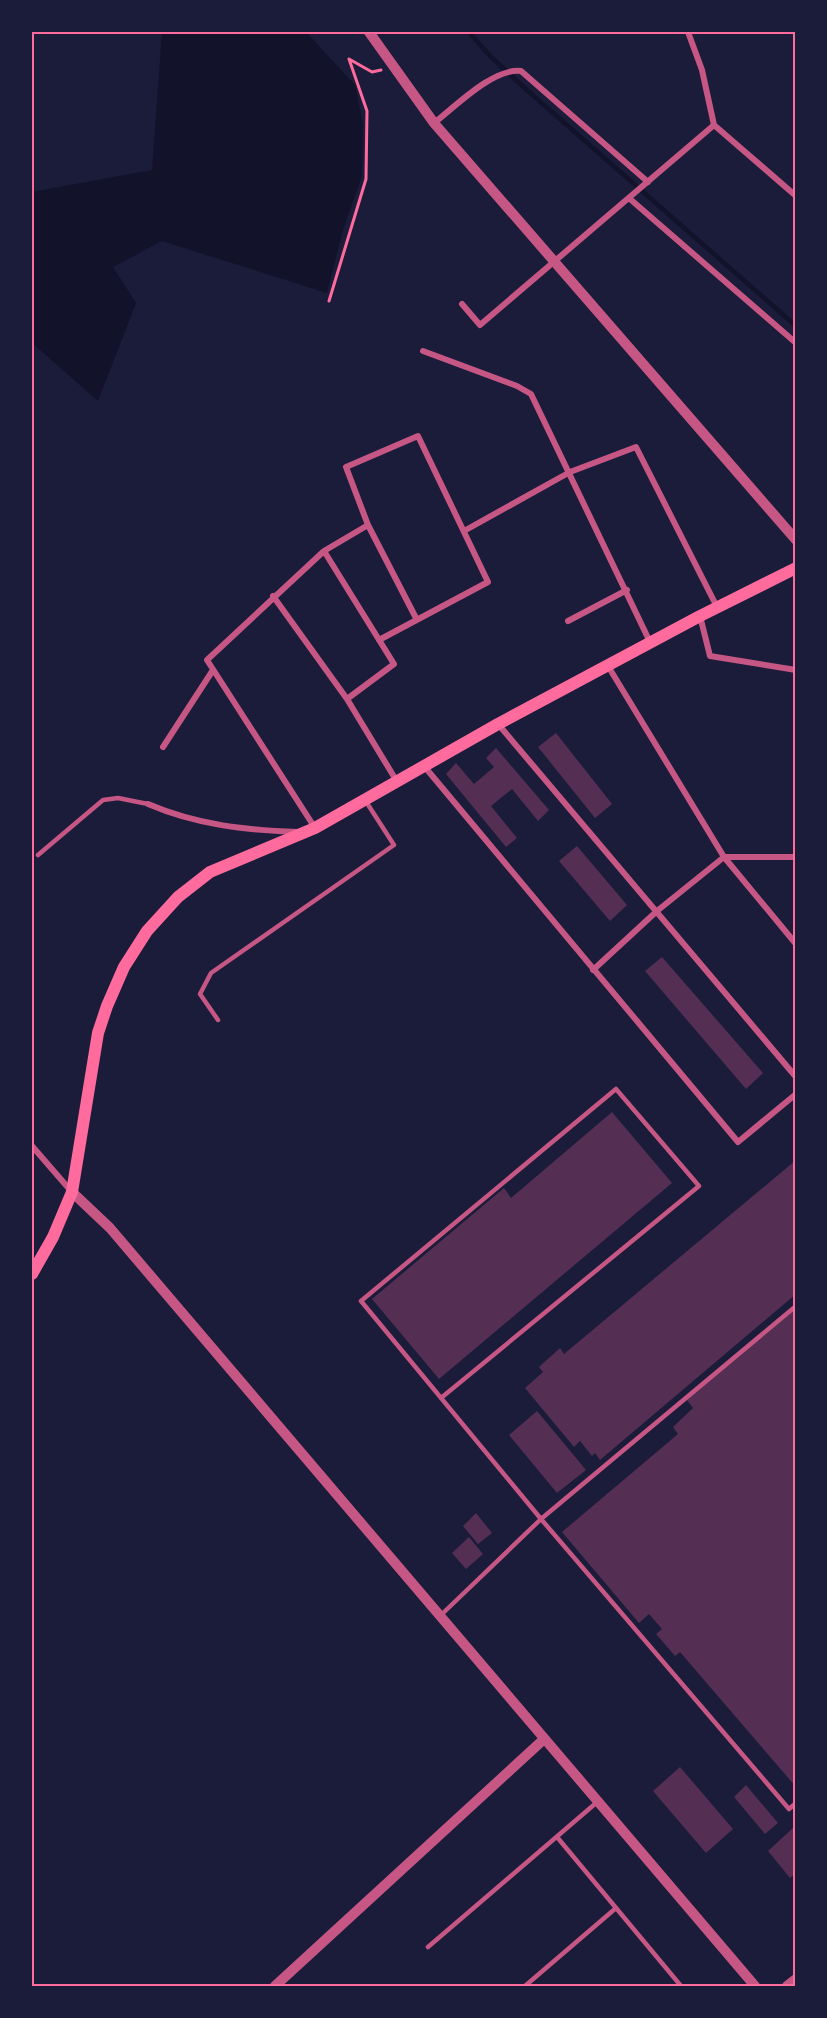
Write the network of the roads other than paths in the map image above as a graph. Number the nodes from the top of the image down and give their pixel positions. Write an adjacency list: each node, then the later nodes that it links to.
1 (369, 32): 3 (street)
2 (688, 32): 4 (street)
3 (435, 123): 5 (street); 8 (street)
4 (714, 125): 5 (street); 6 (street)
5 (648, 182): 7 (street)
6 (795, 196)
7 (630, 199): 8 (street); 10 (street)
8 (555, 261): 9 (street); 15 (street)
9 (462, 304)
10 (795, 343)
11 (423, 351): 12 (street)
12 (570, 472): 14 (street); 18 (street); 20 (street)
13 (368, 525): 14 (street); 16 (street); 22 (street)
14 (464, 531): 22 (street)
15 (795, 540)
16 (324, 551): 19 (street); 24 (street)
17 (795, 568): 20 (main road)
18 (627, 590): 23 (street); 25 (street)
19 (273, 596): 27 (street); 29 (street)
20 (717, 608): 21 (main road)
21 (700, 616): 25 (main road); 28 (street)
22 (417, 620): 24 (street)
23 (568, 621)
24 (379, 640): 29 (street)
25 (650, 642): 26 (main road)
26 (608, 665): 30 (main road); 38 (street)
27 (213, 670): 31 (street); 36 (street)
28 (795, 670)
29 (347, 699): 33 (street)
30 (498, 724): 32 (main road); 40 (street)
31 (163, 747)
32 (423, 766): 33 (main road); 42 (street)
33 (396, 780): 34 (main road)
34 (363, 798): 36 (main road); 43 (lane)
35 (148, 804): 36 (street); 37 (lane)
36 (310, 830): 47 (main road)
37 (38, 855)
38 (724, 857): 39 (street); 40 (street); 41 (street)
39 (795, 857)
40 (657, 911): 42 (street); 44 (street)
41 (795, 944)
42 (593, 970): 45 (street)
43 (218, 1020)
44 (795, 1077)
45 (795, 1094)
46 (32, 1146): 47 (street)
47 (72, 1192): 48 (main road); 52 (street)
48 (32, 1272)
49 (795, 1306): 51 (lane)
50 (441, 1398): 50 (lane); 51 (lane)
51 (541, 1519): 52 (lane); 55 (lane)
52 (439, 1617): 53 (street)
53 (543, 1740): 54 (street); 60 (street)
54 (596, 1803): 56 (lane); 63 (street)
55 (795, 1803)
56 (557, 1837): 57 (lane); 58 (lane)
57 (616, 1908): 61 (lane); 62 (lane)
58 (428, 1947)
59 (795, 1979): 64 (street)
60 (275, 1986)
61 (525, 1986)
62 (681, 1986)
63 (755, 1986)
64 (787, 1986)

